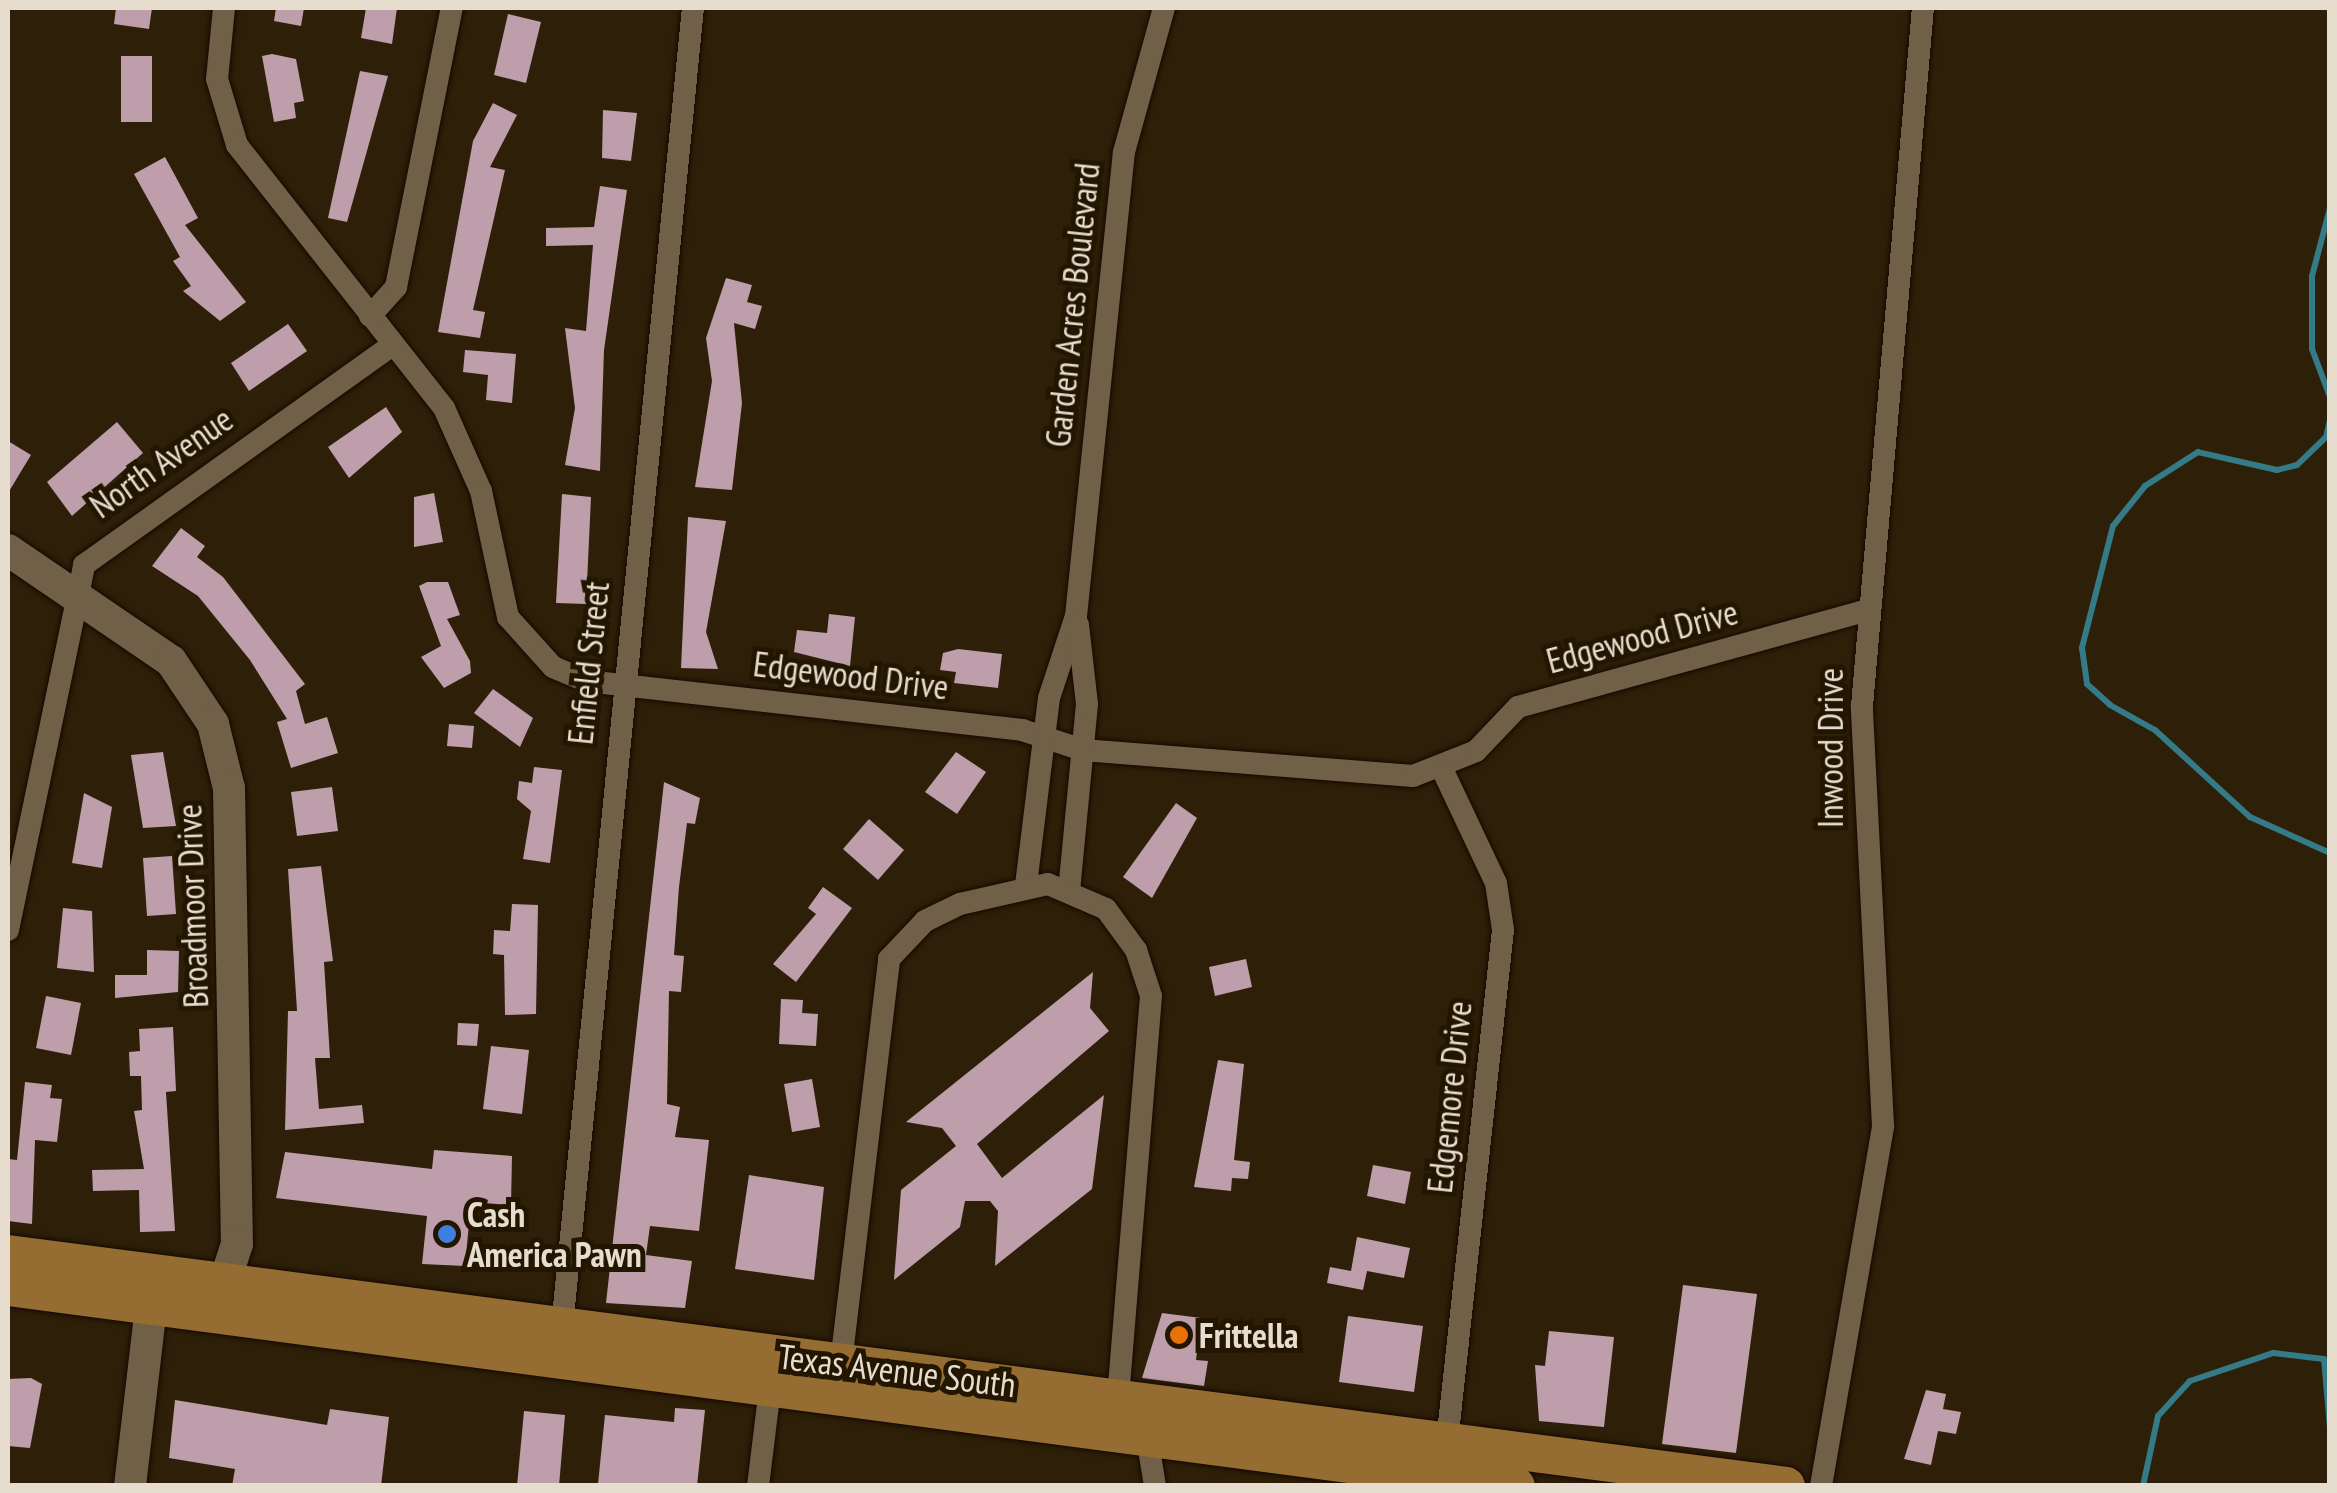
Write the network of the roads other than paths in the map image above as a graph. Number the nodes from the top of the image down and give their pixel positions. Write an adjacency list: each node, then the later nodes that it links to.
1 (224, 8): 6 (street, Edgewood Drive)
2 (452, 8): 6 (street)
3 (693, 8): 12 (street, Enfield Street)
4 (1164, 8): 11 (street, Garden Acres Boulevard)
5 (1924, 8): 10 (street, Inwood Drive)
6 (370, 316): 7 (street, Edgewood Drive)
7 (392, 345): 9 (street, North Avenue); 12 (street, Edgewood Drive)
8 (8, 550): 9 (street, Broadmoor Drive)
9 (75, 590): 19 (street, North Avenue); 21 (street, Broadmoor Drive)
10 (1868, 610): 15 (street, Edgewood Drive); 38 (street, Inwood Drive)
11 (1076, 616): 13 (street, Garden Acres Boulevard); 14 (street, Garden Acres Boulevard)
12 (620, 687): 13 (street, Edgewood Drive); 24 (street, Enfield Street)
13 (1044, 733): 14 (street, Edgewood Drive); 16 (street, Garden Acres Boulevard)
14 (1082, 750): 15 (street, Edgewood Drive); 17 (street, Garden Acres Boulevard)
15 (1443, 771): 30 (street, Edgemore Drive)
16 (1031, 839): 17 (street, Garden Acres Boulevard); 18 (street)
17 (1048, 887): 18 (street); 27 (street)
18 (985, 892): 25 (street)
19 (8, 930)
20 (8, 1254): 21 (main road, Texas Avenue South)
21 (225, 1281): 23 (street); 24 (main road, Texas Avenue South)
22 (8, 1286): 23 (main road, Texas Avenue South)
23 (151, 1307): 26 (main road, Texas Avenue South); 31 (street)
24 (562, 1327): 25 (main road, Texas Avenue South)
25 (841, 1363): 27 (main road, Texas Avenue South)
26 (770, 1388): 28 (main road, Texas Avenue South); 32 (street)
27 (1118, 1399): 28 (main road); 30 (main road, Texas Avenue South)
28 (906, 1405): 29 (main road, Texas Avenue South)
29 (1147, 1437): 33 (street); 34 (main road, Texas Avenue South)
30 (1447, 1442): 37 (main road, Texas Avenue South)
31 (130, 1486)
32 (758, 1486)
33 (1155, 1486)
34 (1516, 1486)
35 (1608, 1486): 36 (main road)
36 (1649, 1486)
37 (1786, 1486)
38 (1820, 1486)

